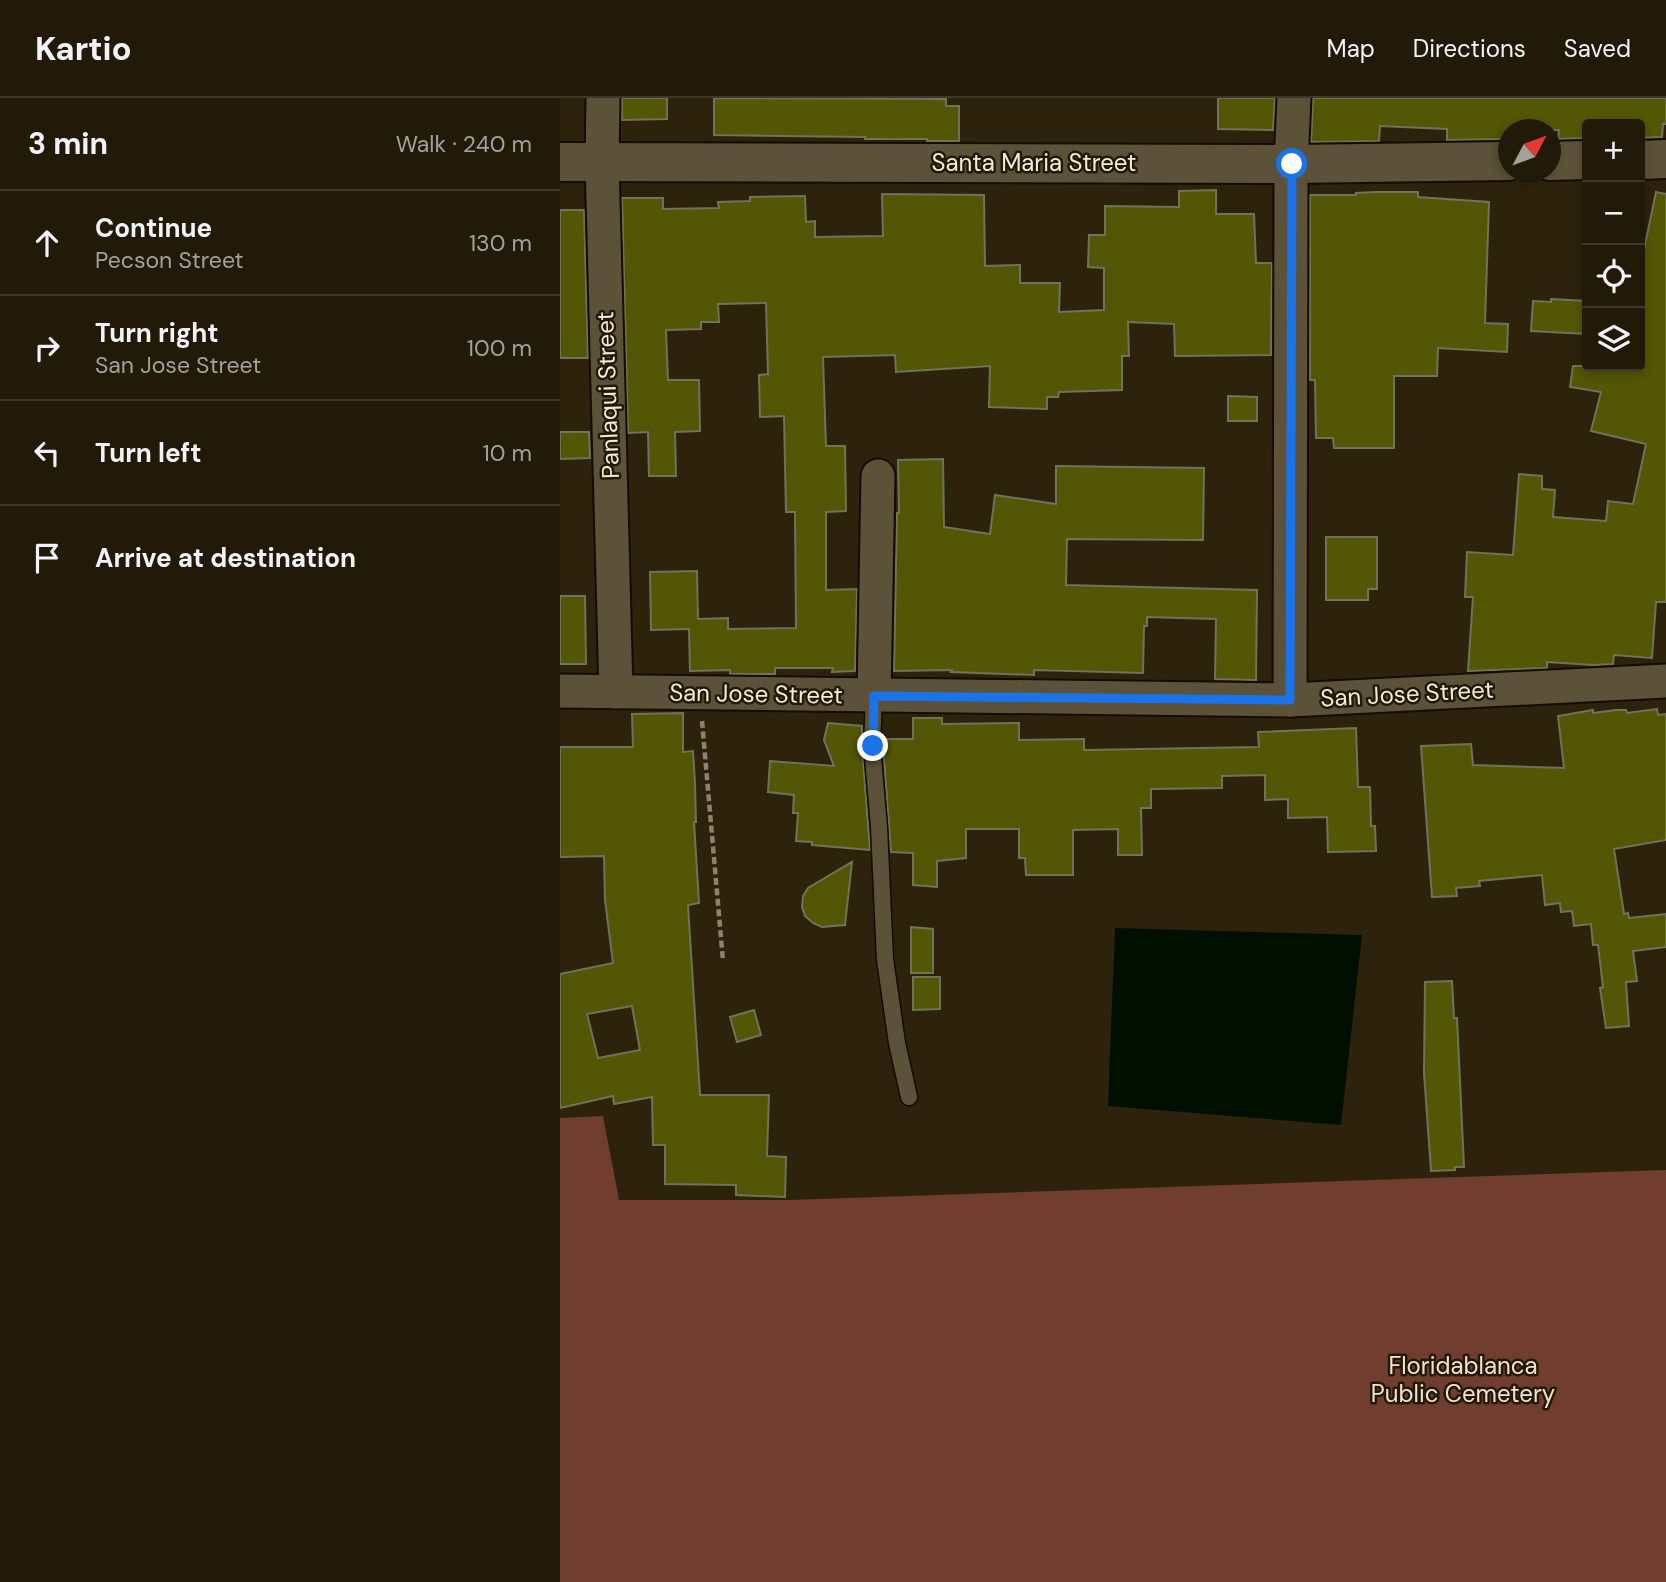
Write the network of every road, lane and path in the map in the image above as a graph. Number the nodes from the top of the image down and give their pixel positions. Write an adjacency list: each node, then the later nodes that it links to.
1 (603, 98): 9 (street, Panlaqui Street)
2 (1294, 98): 10 (street)
3 (1666, 159): 5 (street)
4 (1582, 160): 7 (street)
5 (1645, 160)
6 (1498, 161): 10 (street, Santa Maria Street)
7 (1561, 161)
8 (560, 162): 9 (street, Santa Maria Street)
9 (602, 162): 10 (street, Santa Maria Street); 14 (street, Panlaqui Street)
10 (1292, 164): 17 (street)
11 (878, 477): 16 (street)
12 (1666, 681): 17 (street, San Jose Street)
13 (560, 691): 14 (street, San Jose Street)
14 (616, 692): 15 (street, San Jose Street)
15 (699, 692): 16 (street, San Jose Street); 18 (path)
16 (874, 696): 17 (street, San Jose Street); 19 (lane)
17 (1290, 700)
18 (723, 961)
19 (909, 1097)

